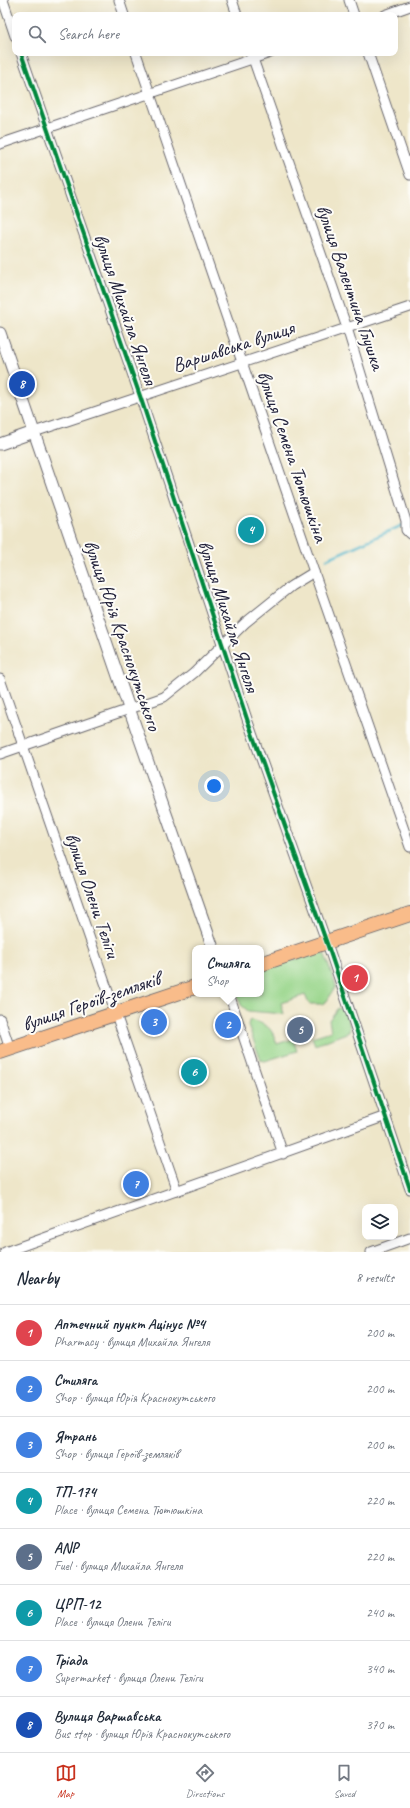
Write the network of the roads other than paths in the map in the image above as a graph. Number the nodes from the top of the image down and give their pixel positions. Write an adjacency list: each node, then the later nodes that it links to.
1 (2, 0): 10 (street)
2 (119, 0): 6 (street)
3 (232, 0): 7 (street)
4 (349, 0): 8 (street)
5 (410, 6): 9 (street)
6 (123, 12)
7 (236, 12)
8 (353, 12)
9 (393, 12)
10 (12, 28)
11 (22, 56): 16 (street, вулиця Михайла Янгеля)
12 (137, 56): 15 (street, вулиця Семена Тютюшкіна)
13 (252, 56): 15 (street); 20 (street, вулиця Валентина Глушка)
14 (369, 56): 18 (street)
15 (150, 94): 16 (street); 22 (street, вулиця Семена Тютюшкіна)
16 (47, 128): 17 (street); 23 (street, вулиця Михайла Янгеля)
17 (0, 144)
18 (410, 175)
19 (410, 307): 20 (street, Варшавська вулиця)
20 (347, 328): 22 (street, Варшавська вулиця); 26 (street, вулиця Валентина Глушка)
21 (0, 333): 24 (street, вулиця Юрія Краснокутського)
22 (242, 362): 23 (street, Варшавська вулиця); 27 (street, вулиця Семена Тютюшкіна)
23 (140, 396): 24 (street, Варшавська вулиця); 28 (street, вулиця Михайла Янгеля)
24 (34, 432): 25 (street, Варшавська вулиця); 30 (street, вулиця Юрія Краснокутського)
25 (0, 444)
26 (410, 534)
27 (314, 572): 28 (street); 33 (street, вулиця Семена Тютюшкіна)
28 (223, 645): 30 (street); 35 (street, вулиця Михайла Янгеля)
29 (0, 680): 31 (street, вулиця Олени Теліги)
30 (129, 708): 31 (street); 36 (street, вулиця Юрія Краснокутського)
31 (23, 747): 32 (street); 40 (street, вулиця Олени Теліги)
32 (0, 754)
33 (410, 847)
34 (410, 914): 35 (main road)
35 (326, 942): 37 (main road); 43 (street, вулиця Михайла Янгеля)
36 (212, 945)
37 (264, 963)
38 (192, 988): 40 (main road, вулиця Героїв-земляків)
39 (230, 997): 44 (street)
40 (116, 1014): 42 (main road, вулиця Героїв-земляків); 46 (street, вулиця Олени Теліги)
41 (0, 1019): 42 (street)
42 (5, 1051)
43 (386, 1116): 44 (street); 45 (street, вулиця Михайла Янгеля)
44 (283, 1154): 46 (street)
45 (410, 1189)
46 (177, 1191): 48 (street)
47 (410, 1238): 49 (street)
48 (5, 1252)
49 (371, 1252)

